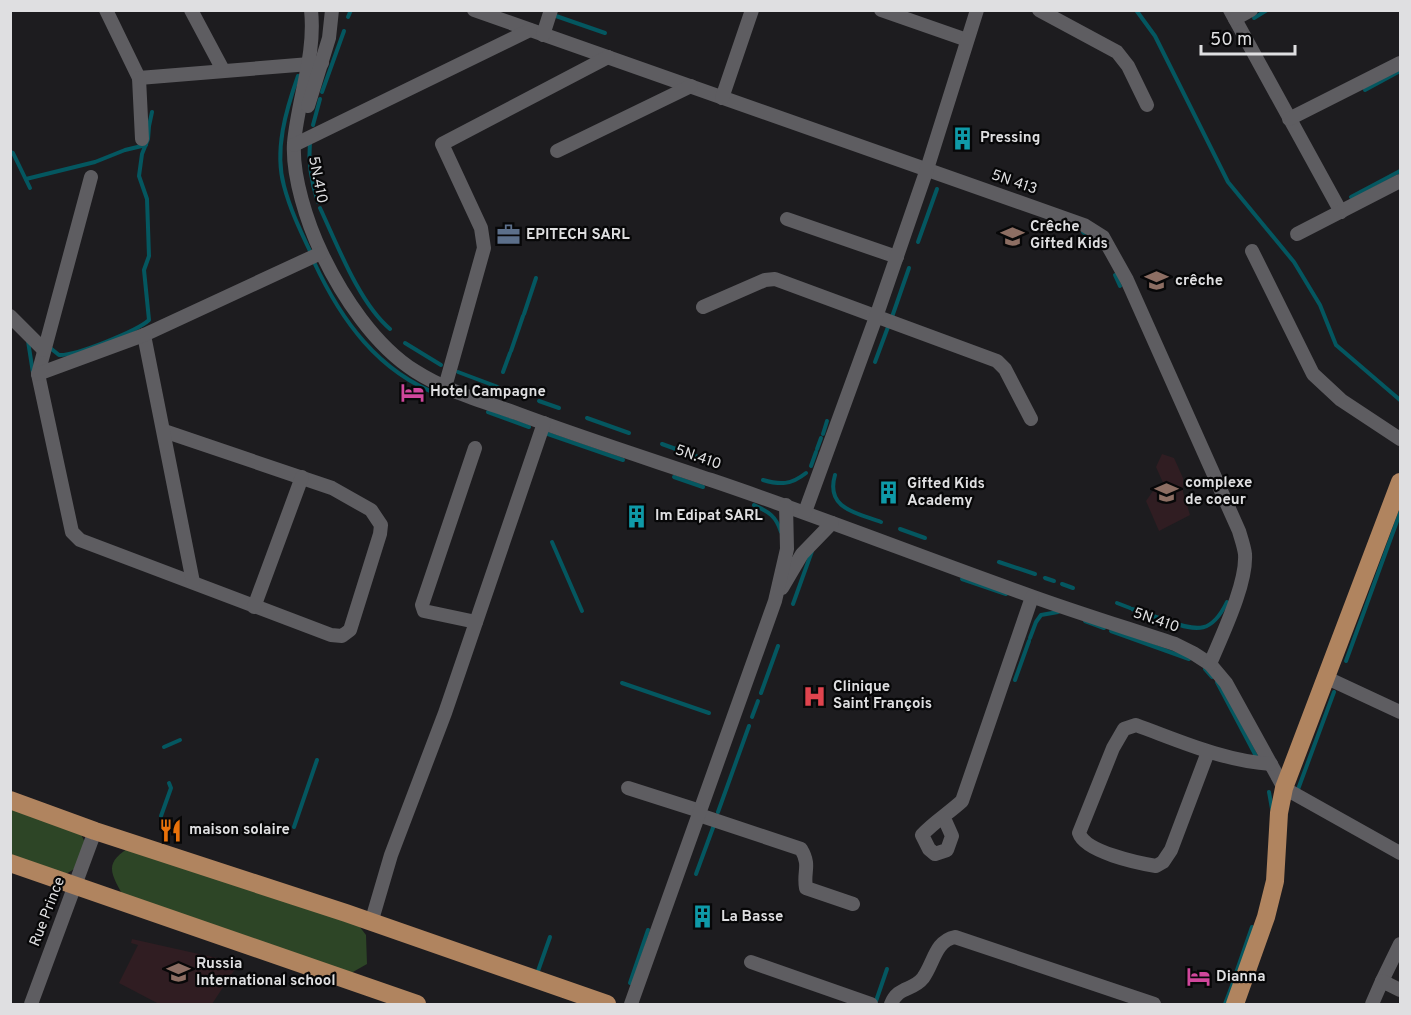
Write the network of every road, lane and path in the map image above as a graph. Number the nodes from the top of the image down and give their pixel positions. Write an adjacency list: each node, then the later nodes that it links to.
1 (105, 10): 19 (street)
2 (191, 10): 18 (street)
3 (311, 10): 17 (street, 5N.410)
4 (332, 10): 17 (street)
5 (474, 10): 13 (street, 5N 413)
6 (551, 10): 13 (street)
7 (752, 10): 21 (street)
8 (881, 10): 14 (street)
9 (977, 10): 14 (street)
10 (1038, 10): 22 (street)
11 (1251, 10): 12 (street)
12 (1233, 15): 23 (street)
13 (536, 32): 15 (street, 5N 413); 25 (street)
14 (967, 40): 27 (street)
15 (608, 57): 20 (street, 5N 413); 42 (street)
16 (1401, 63): 23 (street)
17 (315, 64): 18 (street); 25 (street, 5N.410)
18 (223, 70): 19 (street)
19 (139, 78): 24 (street)
20 (691, 86): 21 (street, 5N 413); 26 (street)
21 (722, 98): 27 (street, 5N 413)
22 (1147, 105)
23 (1289, 119): 30 (street)
24 (142, 139)
25 (295, 139): 34 (street, 5N.410)
26 (557, 151)
27 (927, 169): 35 (street); 58 (street, 5N 413)
28 (91, 177): 40 (street)
29 (1401, 181): 30 (street)
30 (1341, 212): 32 (street)
31 (787, 219): 35 (street)
32 (1297, 234)
33 (1252, 251): 46 (street)
34 (321, 254): 39 (street); 42 (street, 5N.410)
35 (897, 257): 38 (street)
36 (703, 307): 38 (street)
37 (10, 316): 40 (street)
38 (876, 317): 43 (street); 51 (street)
39 (144, 335): 41 (street); 45 (street)
40 (44, 350): 41 (street)
41 (38, 374): 53 (street)
42 (445, 387): 44 (street, 5N.410)
43 (1031, 419)
44 (544, 423): 50 (street, 5N.410); 57 (street)
45 (164, 431): 48 (street); 53 (street)
46 (1401, 439)
47 (475, 448): 57 (street)
48 (302, 477): 56 (street); 56 (street)
49 (1401, 482): 59 (main road)
50 (786, 505): 51 (street, 5N.410); 55 (street)
51 (805, 512): 52 (street, 5N.410)
52 (832, 523): 54 (street, 5N.410); 55 (street)
53 (193, 582): 56 (street)
54 (1032, 597): 58 (street, 5N.410); 67 (street)
55 (775, 601): 66 (street)
56 (254, 607)
57 (476, 622): 73 (street)
58 (1210, 664): 62 (street, 5N.410)
59 (1327, 678): 60 (street); 64 (main road)
60 (1401, 712)
61 (1208, 752): 61 (street); 62 (street)
62 (1271, 764): 64 (street, 5N.410)
63 (628, 788): 66 (street)
64 (1284, 788): 69 (street); 85 (main road)
65 (10, 800): 68 (main road)
66 (699, 813): 72 (street); 81 (street)
67 (944, 818)
68 (95, 831): 71 (street, Rue Prince); 73 (main road)
69 (1401, 853)
70 (10, 863): 71 (main road)
71 (76, 886): 78 (street, Rue Prince); 79 (main road)
72 (854, 904)
73 (371, 923): 80 (main road)
74 (1401, 944): 76 (street)
75 (751, 962): 82 (street)
76 (1382, 981): 77 (street); 86 (street)
77 (1401, 990)
78 (31, 1005)
79 (417, 1005)
80 (607, 1005)
81 (631, 1005)
82 (871, 1005)
83 (891, 1005): 84 (street)
84 (1154, 1005)
85 (1235, 1005)
86 (1372, 1005)

